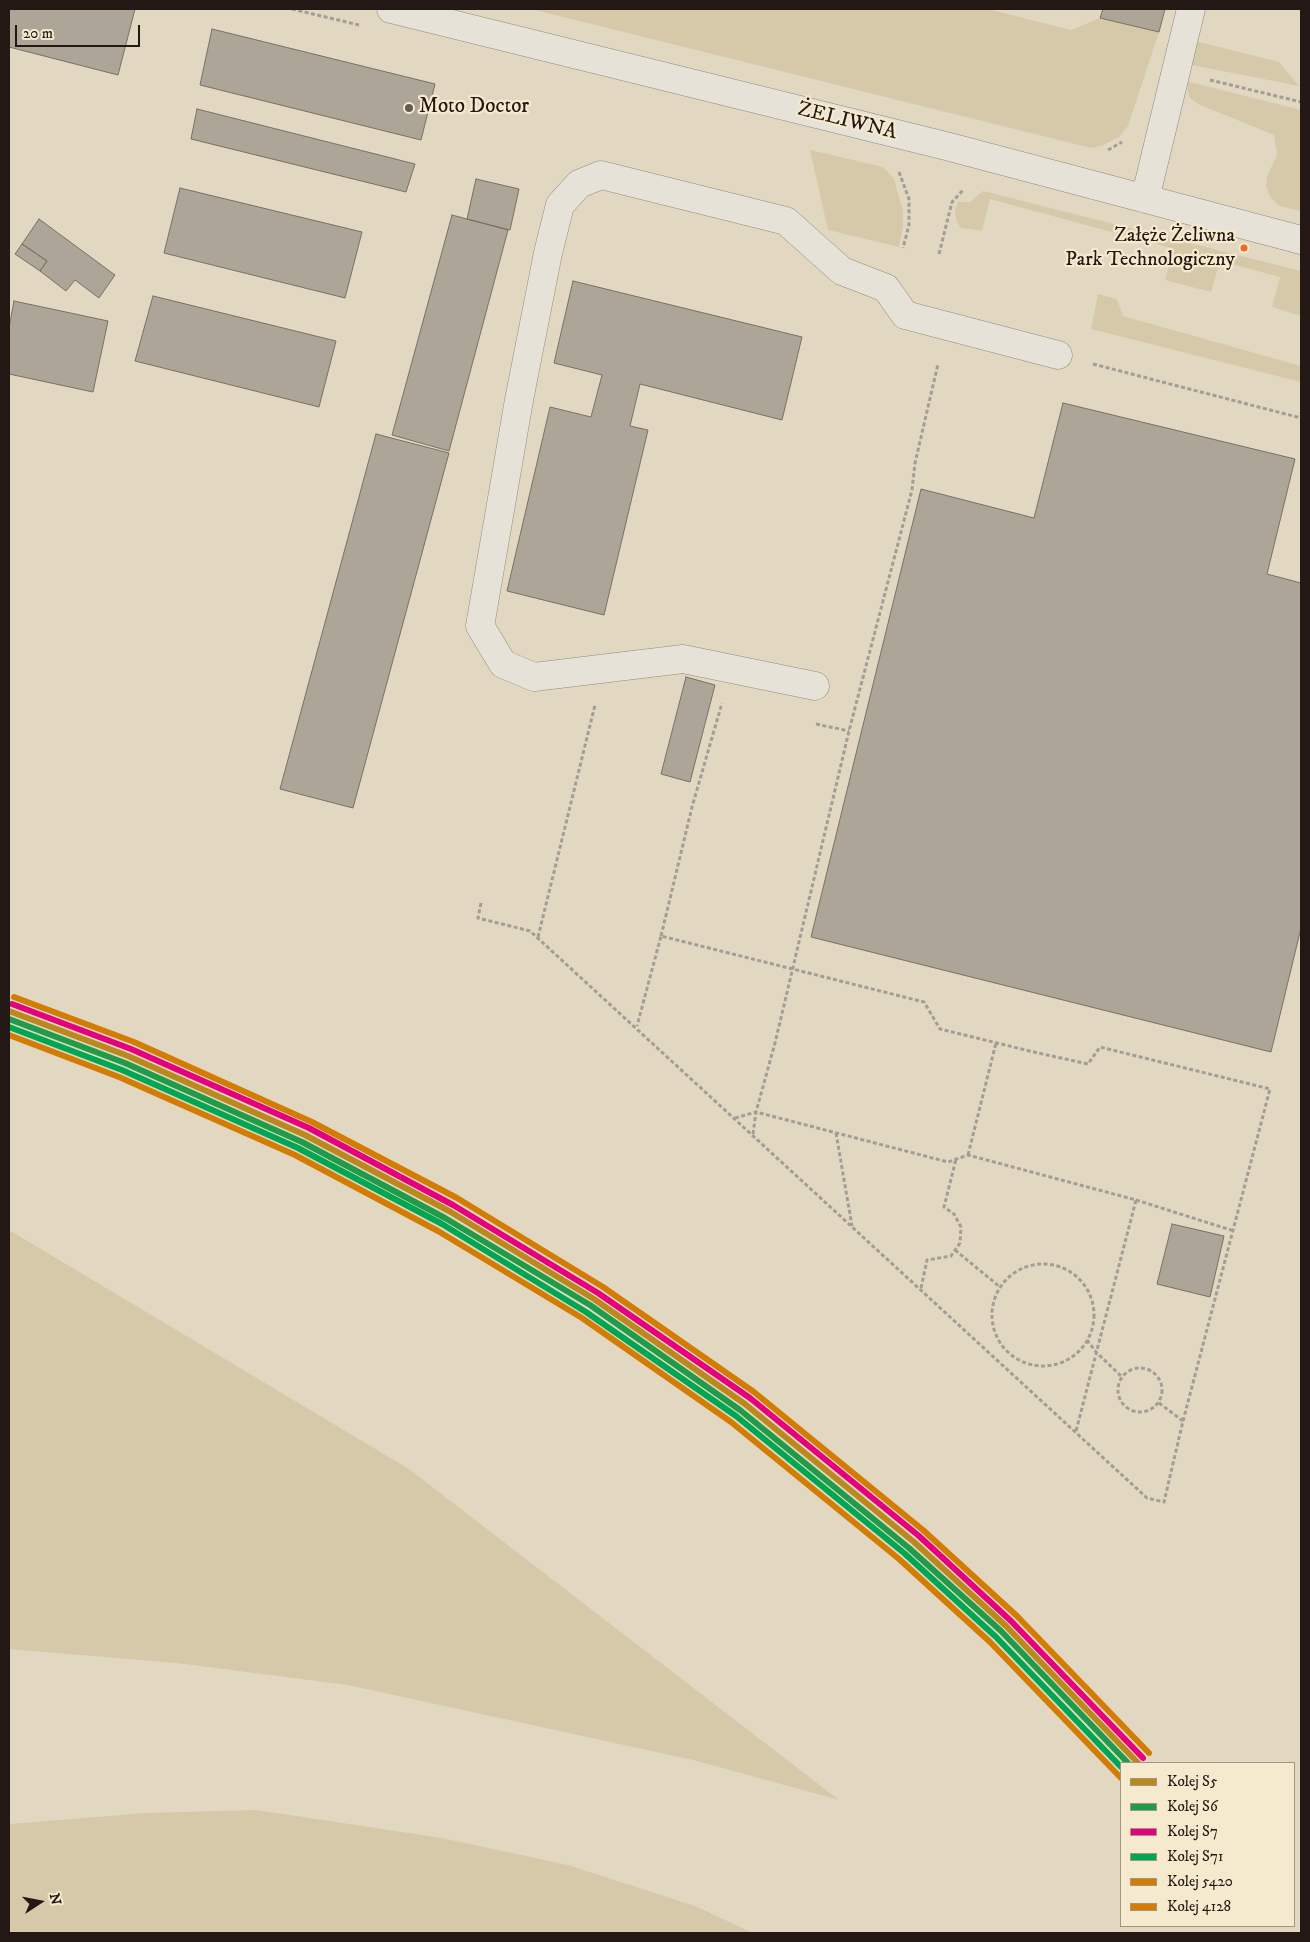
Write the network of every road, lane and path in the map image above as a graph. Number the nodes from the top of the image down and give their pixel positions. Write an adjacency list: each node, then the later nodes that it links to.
1 (391, 9): 3 (street, ŻELIWNA)
2 (1191, 9): 5 (street)
3 (448, 16): 5 (street, ŻELIWNA)
4 (966, 187): 7 (path)
5 (1145, 199): 6 (street, ŻELIWNA)
6 (1301, 240)
7 (939, 254)
8 (1058, 355): 10 (path); 11 (street)
9 (938, 364): 15 (path)
10 (1301, 418)
11 (815, 686)
12 (597, 695): 18 (path)
13 (732, 705): 17 (path)
14 (807, 722): 15 (path)
15 (849, 732): 19 (path)
16 (481, 904): 18 (path)
17 (661, 936): 19 (path); 20 (path)
18 (538, 938): 20 (path)
19 (793, 970): 21 (path); 22 (path)
20 (637, 1026): 23 (path)
21 (996, 1043): 26 (path); 30 (path)
22 (756, 1112): 23 (path); 24 (path); 25 (path)
23 (735, 1118): 25 (path)
24 (836, 1133): 27 (path); 29 (path)
25 (753, 1134): 29 (path)
26 (968, 1155): 27 (path); 28 (path)
27 (956, 1158): 31 (path)
28 (1136, 1200): 30 (path); 35 (path)
29 (852, 1226): 33 (path)
30 (1234, 1231): 38 (path)
31 (954, 1250): 32 (path); 33 (path)
32 (1000, 1287): 34 (path); 34 (path)
33 (921, 1289): 39 (path)
34 (1087, 1340): 35 (path)
35 (1096, 1352): 36 (path); 39 (path)
36 (1122, 1377): 37 (path); 37 (path)
37 (1159, 1403): 38 (path)
38 (1182, 1421): 39 (path)
39 (1076, 1431)

